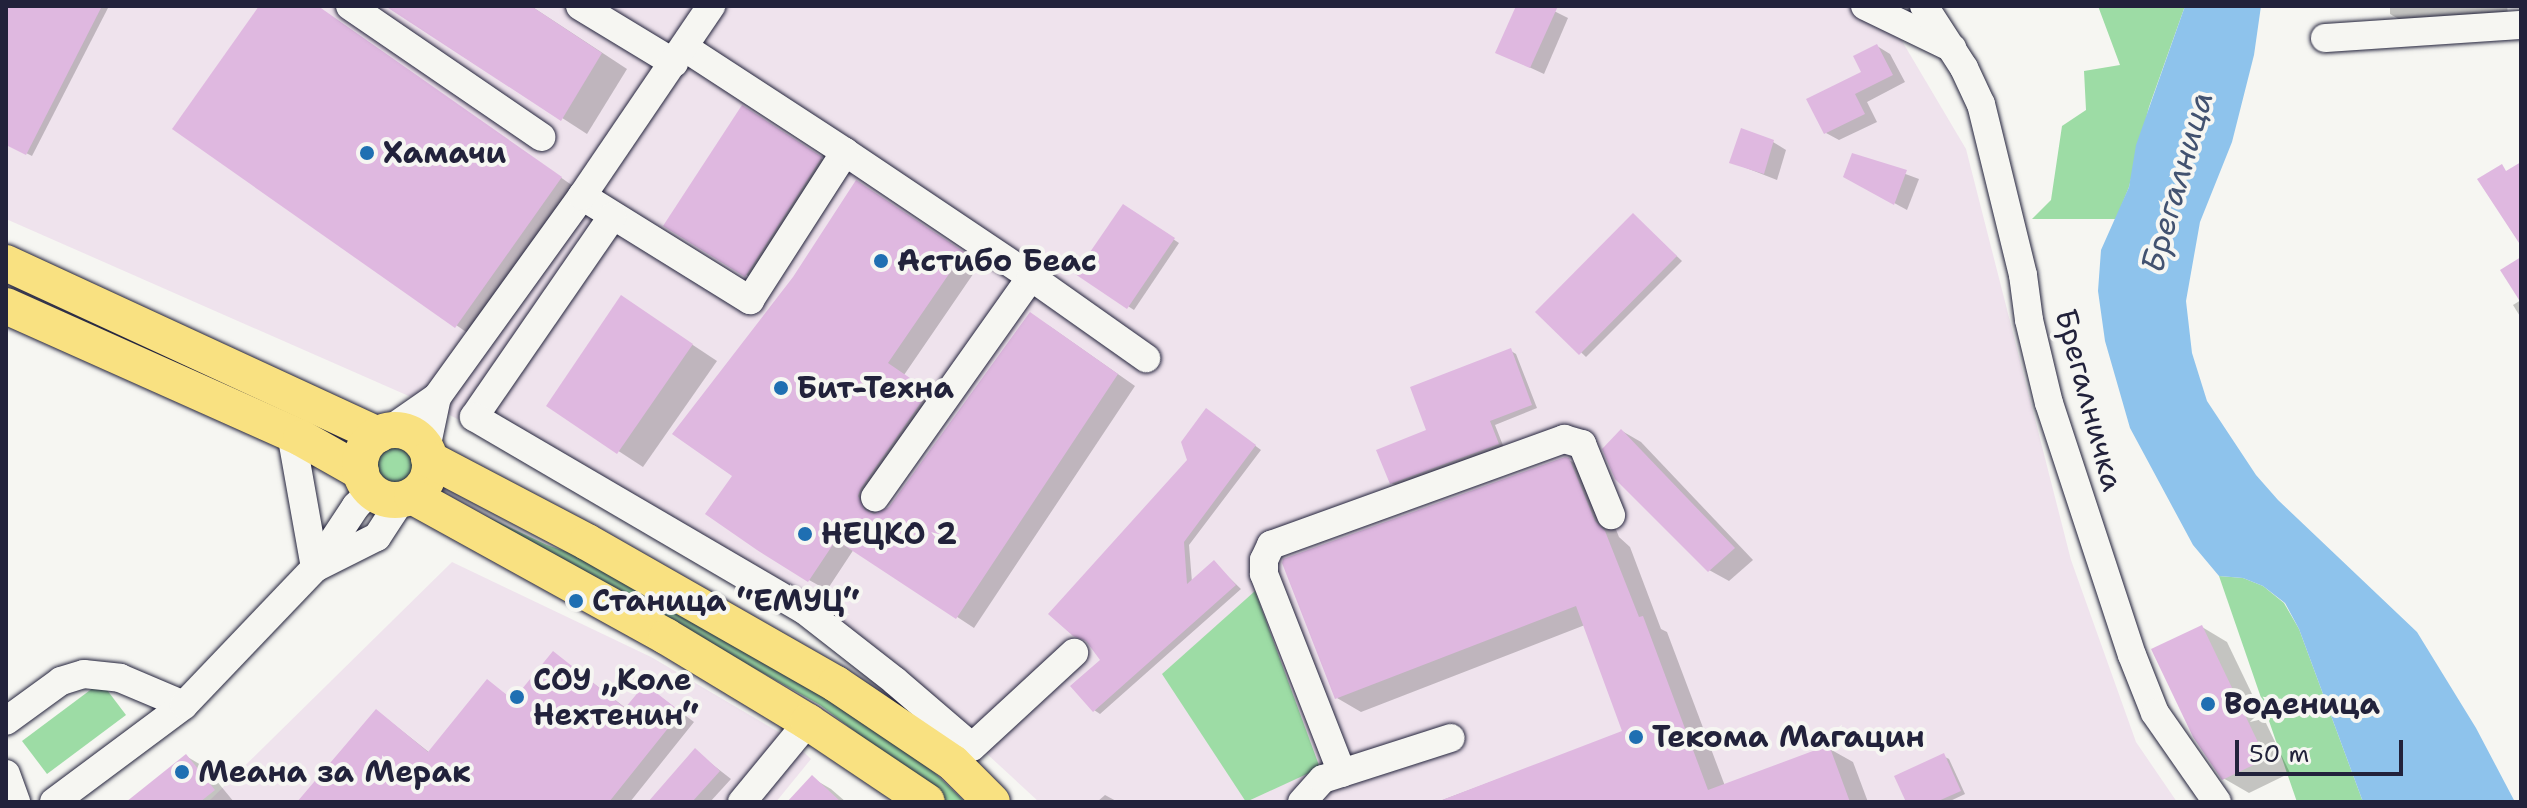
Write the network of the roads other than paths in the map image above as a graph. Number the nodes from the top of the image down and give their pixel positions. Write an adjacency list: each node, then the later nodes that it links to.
1 (350, 6): 10 (street)
2 (580, 6): 9 (street)
3 (711, 6): 9 (street)
4 (1865, 6): 8 (street)
5 (1924, 6): 8 (street, Брегалничка)
6 (2521, 25): 7 (street)
7 (2325, 38)
8 (1952, 48): 39 (street, Брегалничка)
9 (679, 55): 11 (street); 12 (street)
10 (541, 137)
11 (845, 152): 13 (street); 15 (street)
12 (582, 196): 13 (street); 18 (street)
13 (612, 217): 26 (street)
14 (6, 263): 20 (main road)
15 (1031, 277): 17 (street); 23 (street)
16 (6, 306): 19 (main road)
17 (1146, 358)
18 (437, 397): 20 (street); 21 (street)
19 (291, 433): 22 (main road); 25 (street)
20 (383, 433): 21 (main road); 22 (main road)
21 (428, 454): 22 (main road); 37 (main road)
22 (386, 490): 25 (street); 29 (main road)
23 (875, 497)
24 (1611, 515): 31 (street)
25 (315, 568): 27 (street)
26 (1074, 653)
27 (184, 705): 28 (street); 33 (street)
28 (6, 721)
29 (808, 722): 35 (street); 36 (main road)
30 (1451, 738): 31 (street)
31 (1342, 773): 38 (street)
32 (6, 774): 34 (street)
33 (61, 799)
34 (16, 802)
35 (742, 802)
36 (927, 802)
37 (992, 802)
38 (1302, 802)
39 (2217, 802)

